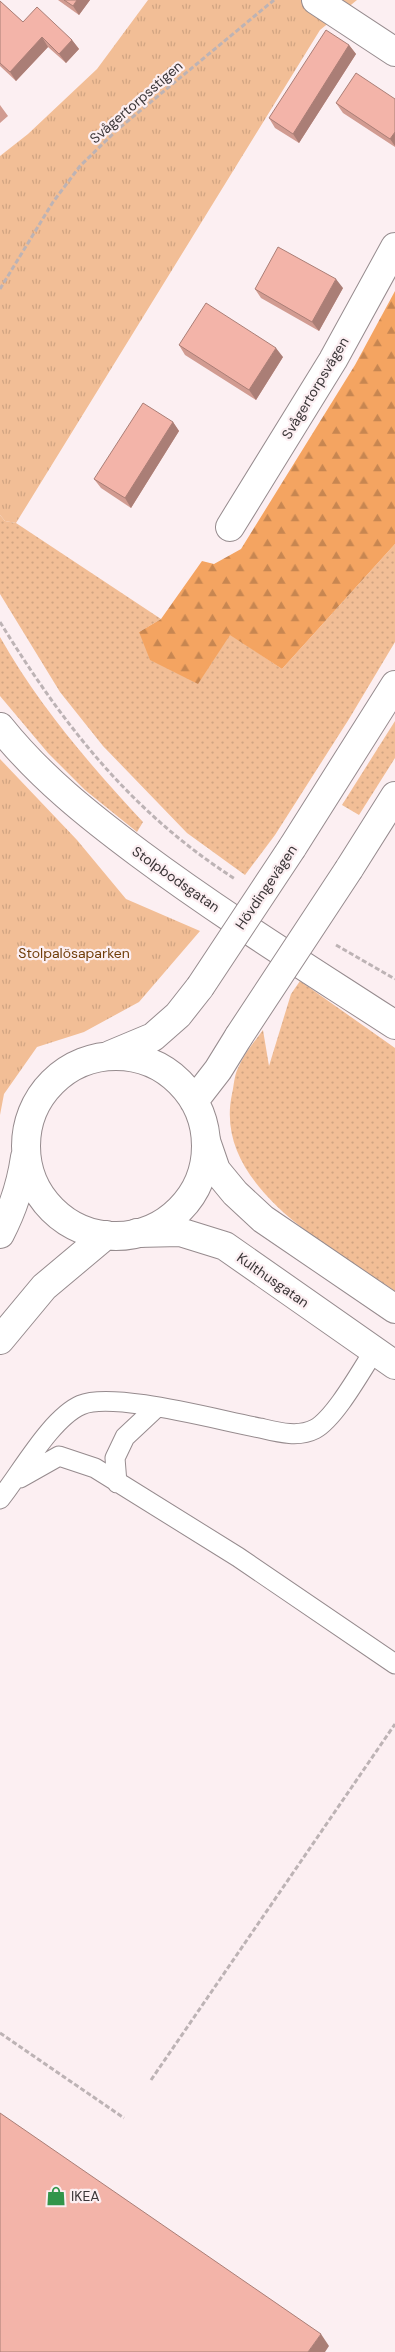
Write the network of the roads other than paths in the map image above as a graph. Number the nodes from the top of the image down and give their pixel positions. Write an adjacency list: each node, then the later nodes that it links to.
1 (316, 0): 2 (street)
2 (395, 52)
3 (395, 247): 4 (street, Svågertorpsvägen)
4 (230, 527)
5 (395, 685): 9 (street, Hövdingevägen, bridge)
6 (0, 727): 8 (street, Stolpbodsgatan)
7 (395, 796): 10 (street, bridge)
8 (395, 1025)
9 (107, 1056): 10 (street, Hövdingevägen); 12 (street, Hövdingevägen)
10 (194, 1101): 11 (street, Hövdingevägen)
11 (206, 1141): 13 (street, Hövdingevägen); 16 (street)
12 (26, 1151): 14 (street, Hövdingevägen); 15 (street, Hövdingevägen)
13 (137, 1233): 15 (street, Hövdingevägen); 18 (street, Kulthusgatan)
14 (0, 1234)
15 (106, 1236): 17 (street)
16 (395, 1309)
17 (0, 1340)
18 (384, 1358): 19 (lane)
19 (157, 1407): 20 (lane); 21 (lane)
20 (14, 1482): 21 (lane); 22 (lane)
21 (117, 1483): 23 (lane)
22 (0, 1499)
23 (395, 1664)

